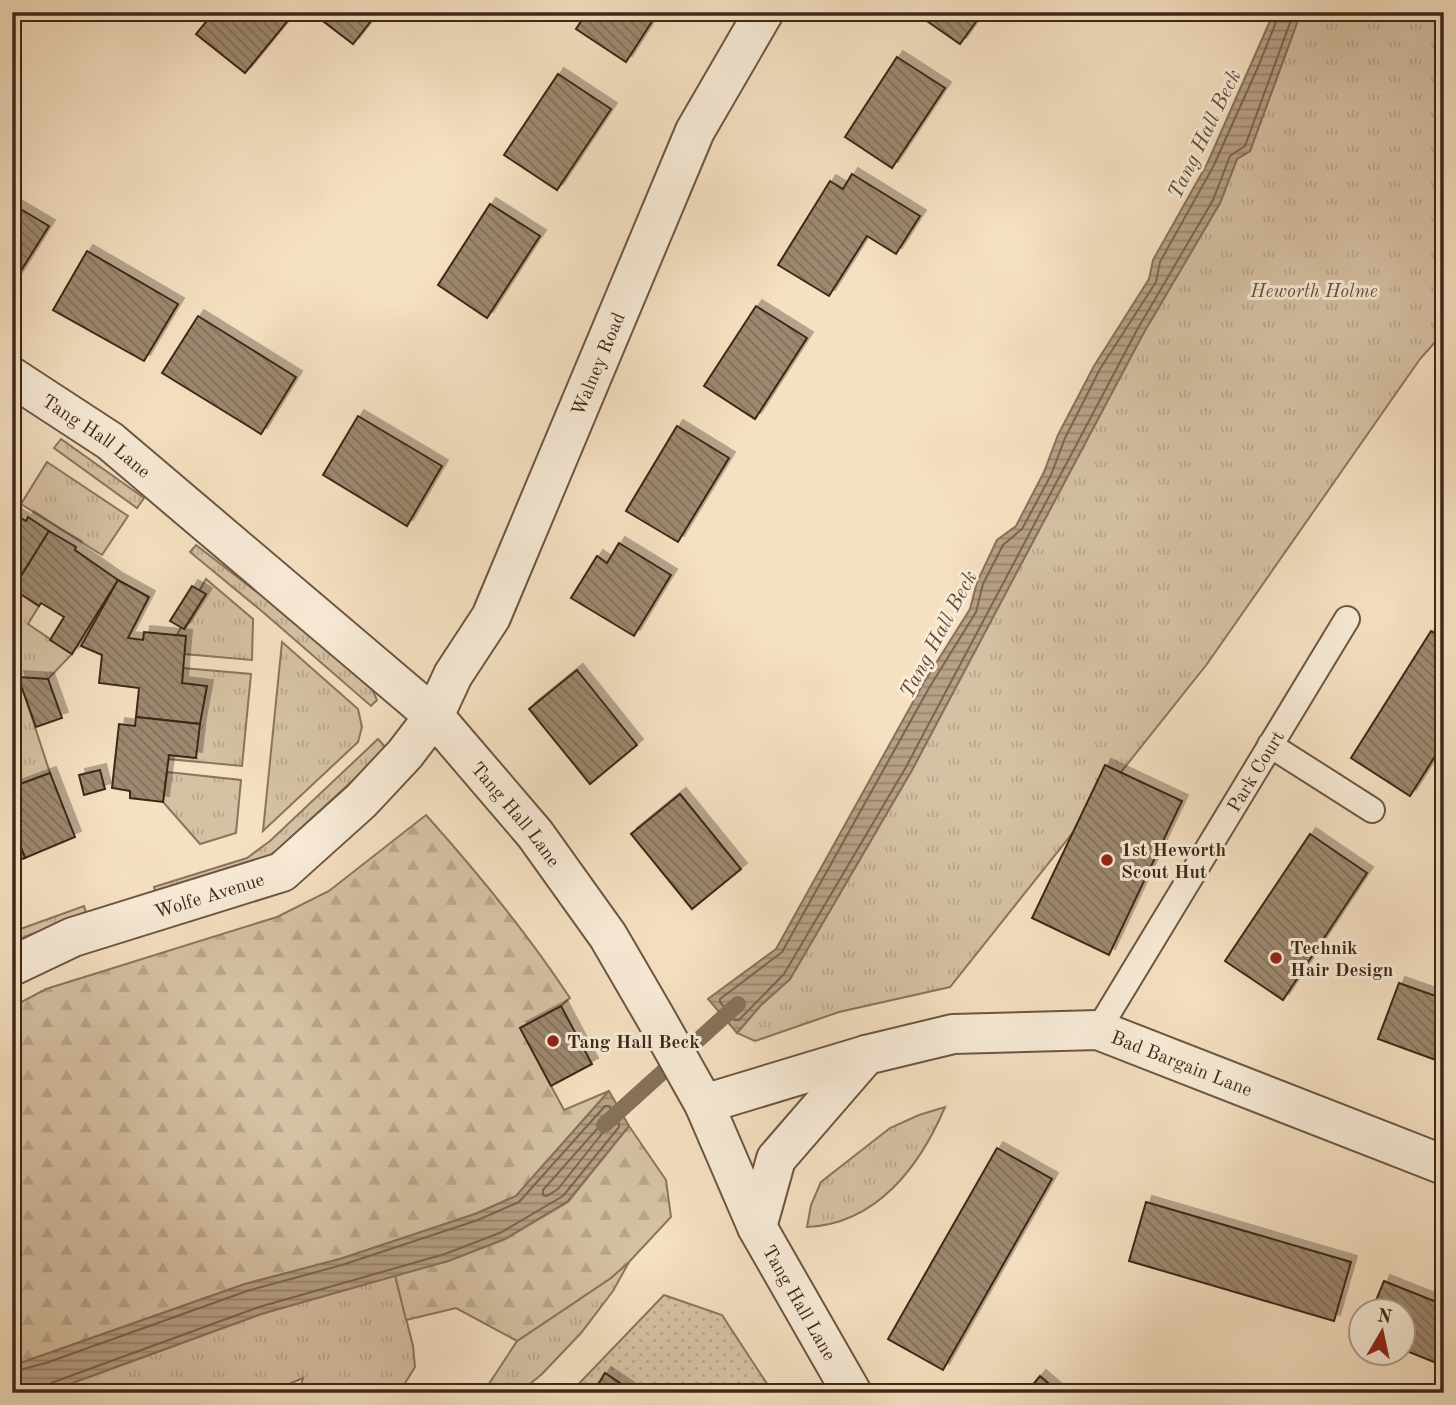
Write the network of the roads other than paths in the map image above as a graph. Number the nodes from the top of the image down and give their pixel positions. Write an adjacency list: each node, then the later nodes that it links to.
1 (764, 12): 4 (street, Walney Road)
2 (12, 377): 4 (street, Tang Hall Lane)
3 (1347, 619): 5 (lane, Park Court)
4 (434, 716): 7 (street, Wolfe Avenue); 10 (street, Tang Hall Lane)
5 (1270, 745): 6 (lane); 8 (lane, Park Court)
6 (1372, 810)
7 (12, 966)
8 (1098, 1030): 9 (street, Bad Bargain Lane); 11 (street, Bad Bargain Lane)
9 (866, 1055): 10 (street, Bad Bargain Lane); 12 (street)
10 (704, 1104): 12 (street, Tang Hall Lane)
11 (1444, 1165)
12 (757, 1227): 13 (street, Tang Hall Lane)
13 (852, 1393)

